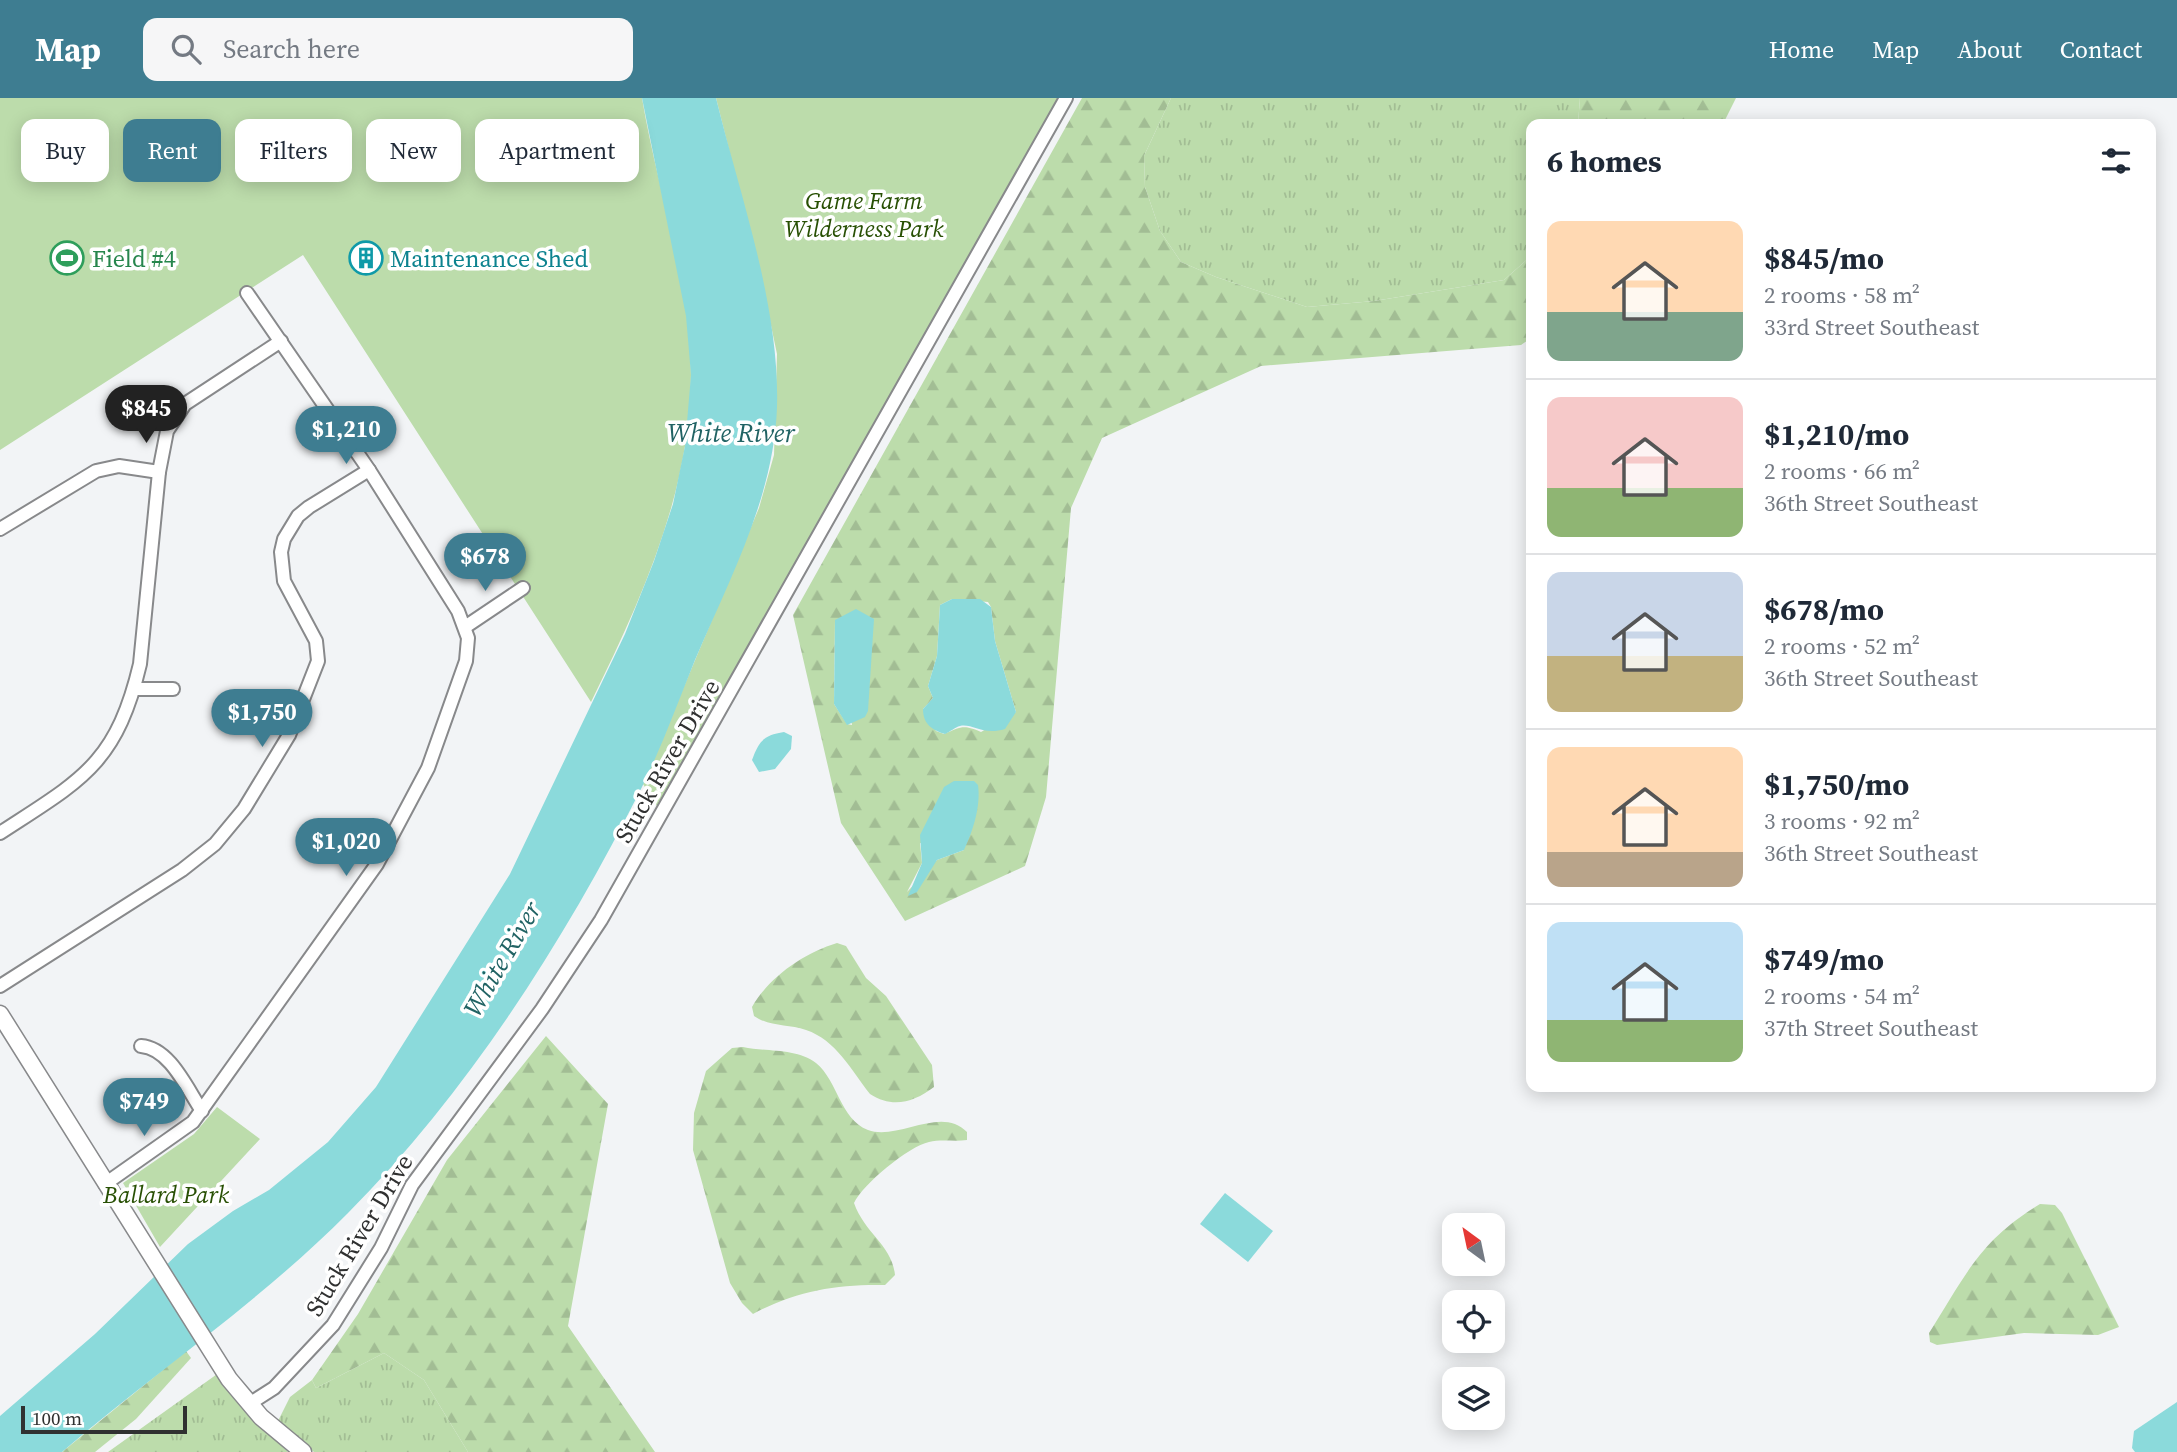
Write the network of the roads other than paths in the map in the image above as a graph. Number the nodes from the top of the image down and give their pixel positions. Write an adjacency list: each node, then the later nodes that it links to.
1 (1066, 98): 17 (street, Stuck River Drive)
2 (247, 293): 3 (street)
3 (281, 341): 4 (street); 5 (street)
4 (369, 470): 8 (street); 12 (street)
5 (159, 472): 6 (street); 9 (street)
6 (0, 530)
7 (523, 587): 8 (street)
8 (466, 626): 15 (street)
9 (134, 689): 10 (street); 11 (street)
10 (173, 689)
11 (0, 833)
12 (0, 986)
13 (0, 1014): 16 (street)
14 (141, 1046): 15 (street)
15 (202, 1111): 16 (street)
16 (105, 1184): 17 (street)
17 (249, 1404): 18 (street)
18 (303, 1452)

